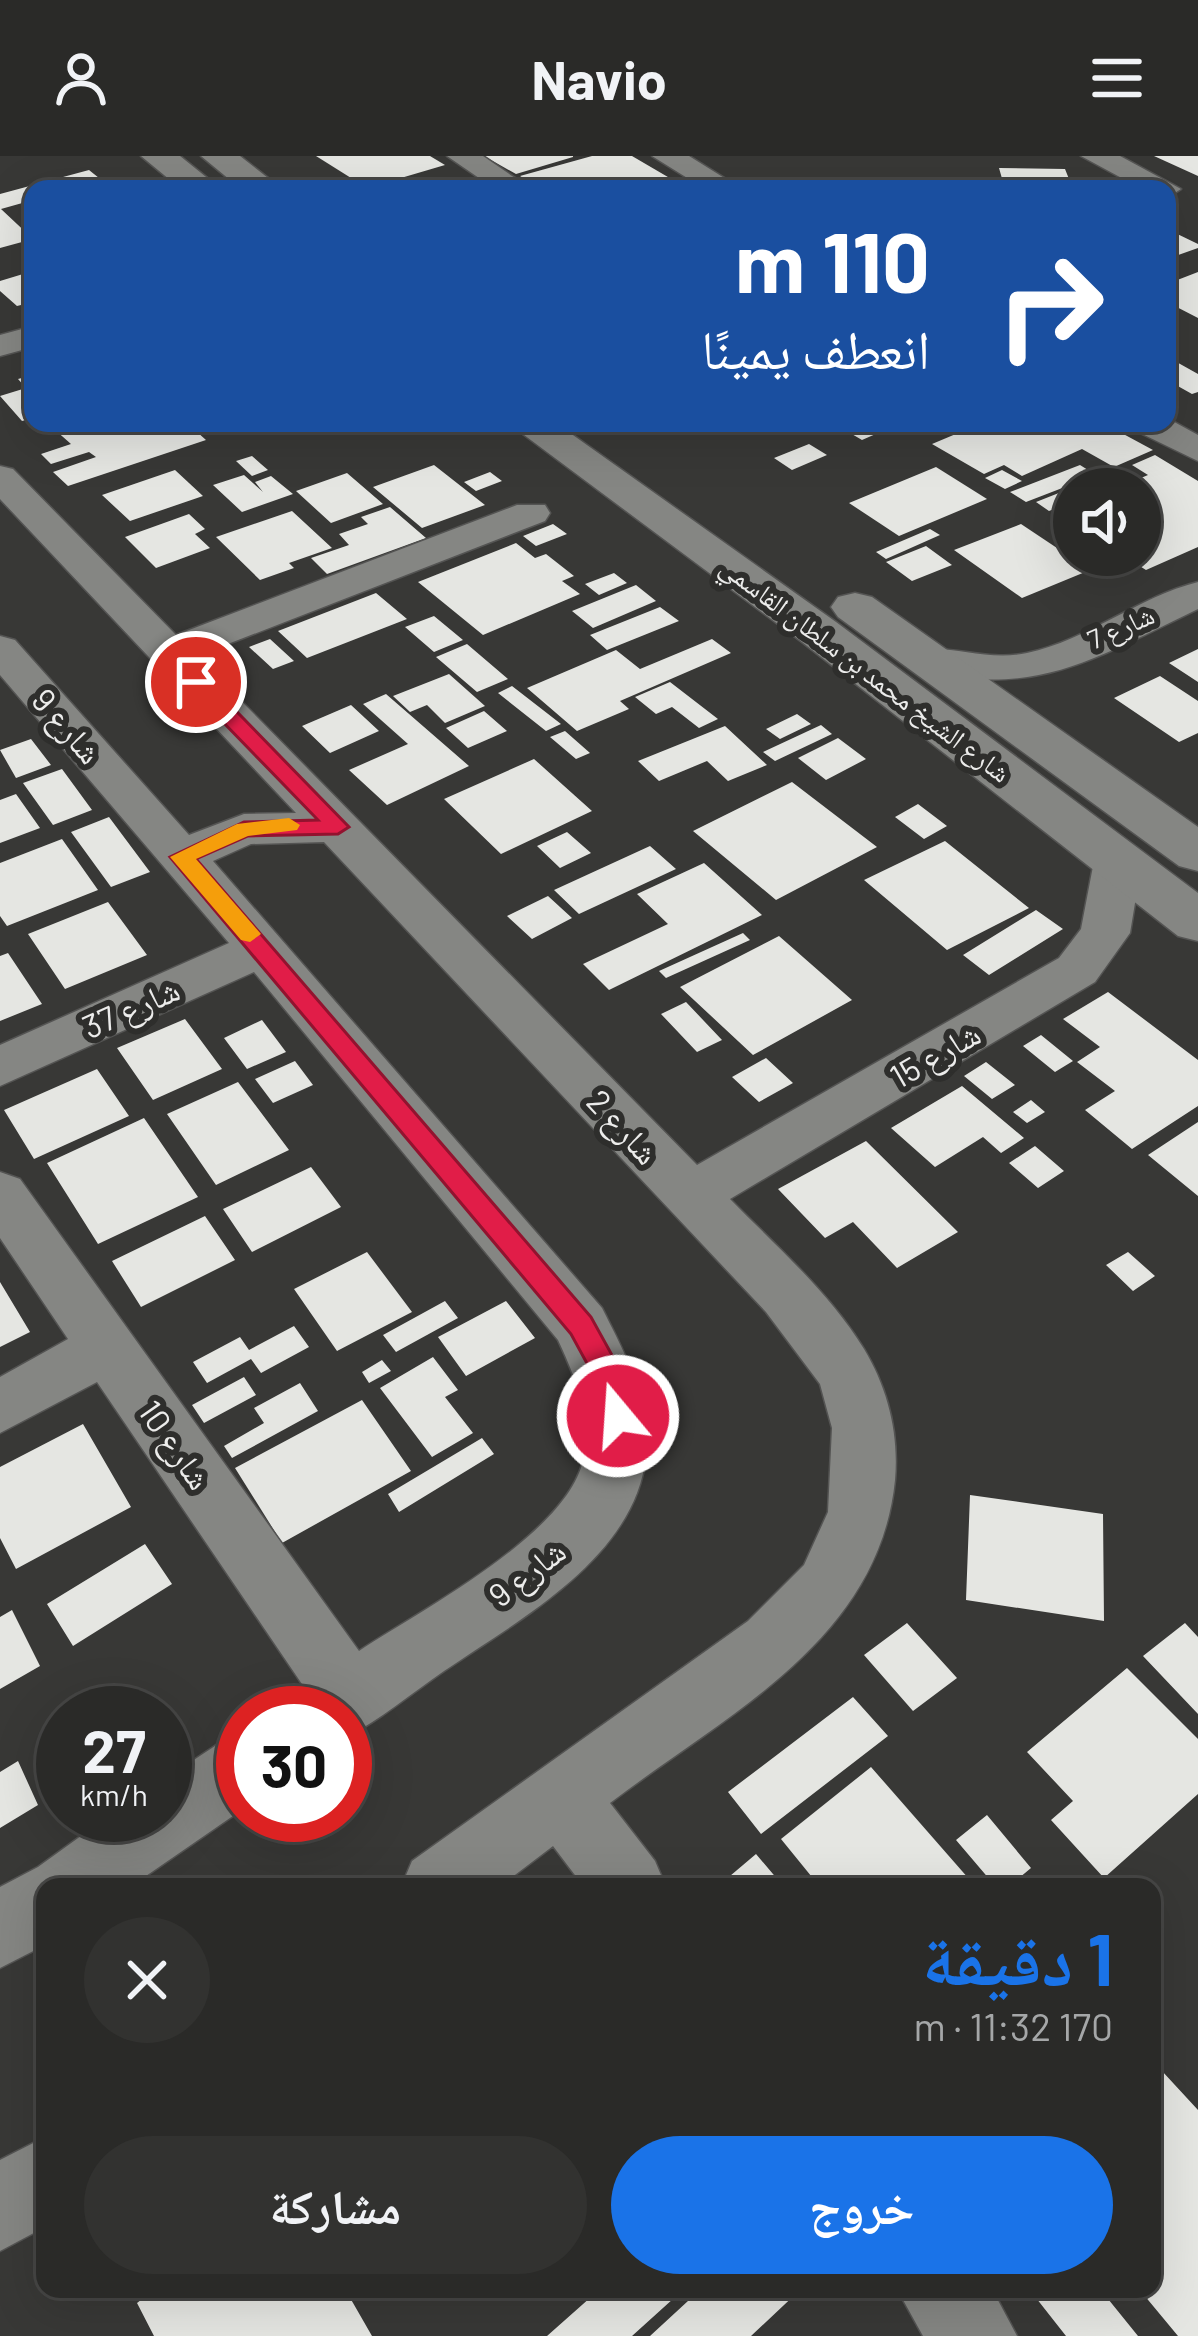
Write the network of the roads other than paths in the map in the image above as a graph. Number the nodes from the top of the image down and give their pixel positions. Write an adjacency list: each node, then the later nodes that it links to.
1 (158, 156): 6 (main road)
2 (218, 156): 7 (main road)
3 (462, 156): 8 (street)
4 (668, 156): 9 (street)
5 (1096, 156): 10 (street)
6 (191, 180)
7 (251, 180)
8 (501, 180)
9 (711, 180)
10 (1140, 180)
11 (541, 432): 28 (main road, شارع الشيخ محمد بن سلطان القاسمي)
12 (606, 432): 19 (main road, شارع الشيخ محمد بن سلطان القاسمي)
13 (1165, 432): 14 (street)
14 (1198, 450)
15 (0, 477): 18 (street, شارع 2)
16 (531, 514): 18 (street)
17 (1198, 594): 20 (street, شارع 7)
18 (168, 653): 23 (street, شارع 2)
19 (932, 660): 20 (street, شارع 7); 22 (main road, شارع الشيخ محمد بن سلطان القاسمي)
20 (1043, 663): 22 (street)
21 (11, 678): 27 (street, شارع 9)
22 (1029, 732): 26 (main road, شارع الشيخ محمد بن سلطان القاسمي)
23 (283, 772): 24 (street, شارع 2); 25 (street)
24 (338, 827): 25 (street); 33 (street, شارع 2)
25 (244, 829): 27 (street)
26 (1198, 854)
27 (182, 857): 30 (street, شارع 9)
28 (1118, 861): 29 (main road, شارع الشيخ محمد بن سلطان القاسمي); 33 (street, شارع 15)
29 (1198, 922)
30 (262, 948): 31 (street, شارع 37); 37 (street, شارع 9)
31 (0, 1067)
32 (0, 1194): 34 (street, شارع 10)
33 (688, 1197): 39 (street, شارع 2)
34 (107, 1347): 35 (street); 36 (street, شارع 10)
35 (0, 1407)
36 (326, 1686)
37 (365, 1686)
38 (216, 1786): 40 (street)
39 (560, 1797): 41 (street, شارع 2); 42 (street)
40 (79, 1878)
41 (450, 1878)
42 (622, 1878)
43 (36, 1907): 44 (street)
44 (0, 1931)
45 (36, 2183): 46 (street)
46 (0, 2210)
47 (946, 2298): 48 (street)
48 (975, 2336)

